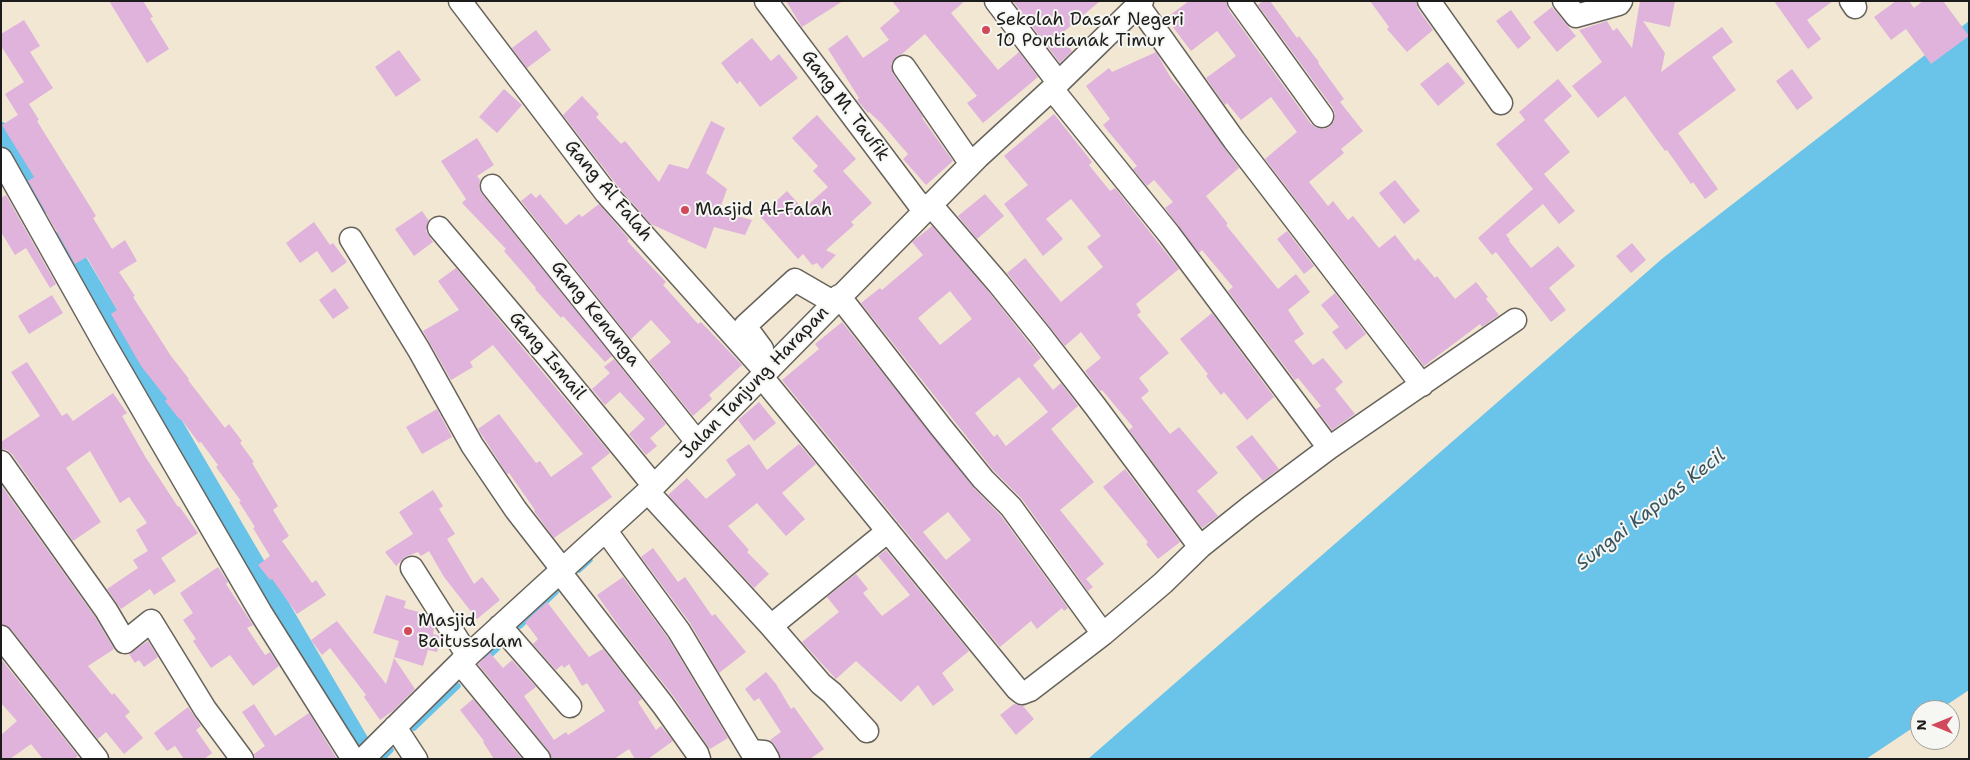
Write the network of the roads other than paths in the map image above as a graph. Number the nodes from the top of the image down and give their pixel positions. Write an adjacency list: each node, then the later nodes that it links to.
1 (460, 1): 21 (street, Gang Al Falah)
2 (766, 1): 16 (street, Gang M. Taufik)
3 (996, 1): 10 (street)
4 (1239, 1): 12 (street)
5 (1429, 1): 11 (street)
6 (1622, 1): 8 (street)
7 (1140, 3): 10 (street, Jalan Tanjung Harapan); 22 (street)
8 (1570, 9)
9 (904, 67): 14 (street)
10 (1055, 85): 14 (street, Jalan Tanjung Harapan); 24 (street)
11 (1502, 103)
12 (1322, 116)
13 (1, 159): 42 (street)
14 (971, 164): 16 (street, Jalan Tanjung Harapan)
15 (492, 186): 23 (street, Gang Kenanga)
16 (927, 207): 19 (street, Jalan Tanjung Harapan); 29 (street, Gang M. Taufik)
17 (440, 228): 26 (street, Gang Ismail)
18 (351, 239): 31 (street)
19 (836, 299): 21 (street, Jalan Tanjung Harapan); 21 (street); 34 (street)
20 (1515, 320): 22 (street)
21 (767, 371): 23 (street, Jalan Tanjung Harapan); 28 (street)
22 (1422, 385): 24 (street)
23 (697, 442): 26 (street, Jalan Tanjung Harapan)
24 (1329, 448): 29 (street)
25 (1, 462): 41 (street)
26 (651, 489): 27 (street, Jalan Tanjung Harapan); 33 (street, Gang Ismail)
27 (606, 531): 31 (street, Jalan Tanjung Harapan); 47 (street)
28 (888, 531): 33 (street); 34 (street)
29 (1200, 547): 34 (street)
30 (412, 568): 36 (street)
31 (561, 570): 32 (street, Jalan Tanjung Harapan); 46 (street)
32 (500, 626): 36 (street, Jalan Tanjung Harapan); 37 (street)
33 (771, 626): 39 (street, Gang Ismail)
34 (1102, 634)
35 (1, 637): 40 (street)
36 (464, 659): 38 (street, Jalan Tanjung Harapan); 45 (street)
37 (570, 706)
38 (394, 728): 43 (street, Jalan Tanjung Harapan); 44 (street)
39 (867, 731)
40 (97, 759)
41 (242, 759)
42 (353, 759)
43 (363, 759)
44 (416, 759)
45 (539, 759)
46 (700, 759)
47 (768, 759)

